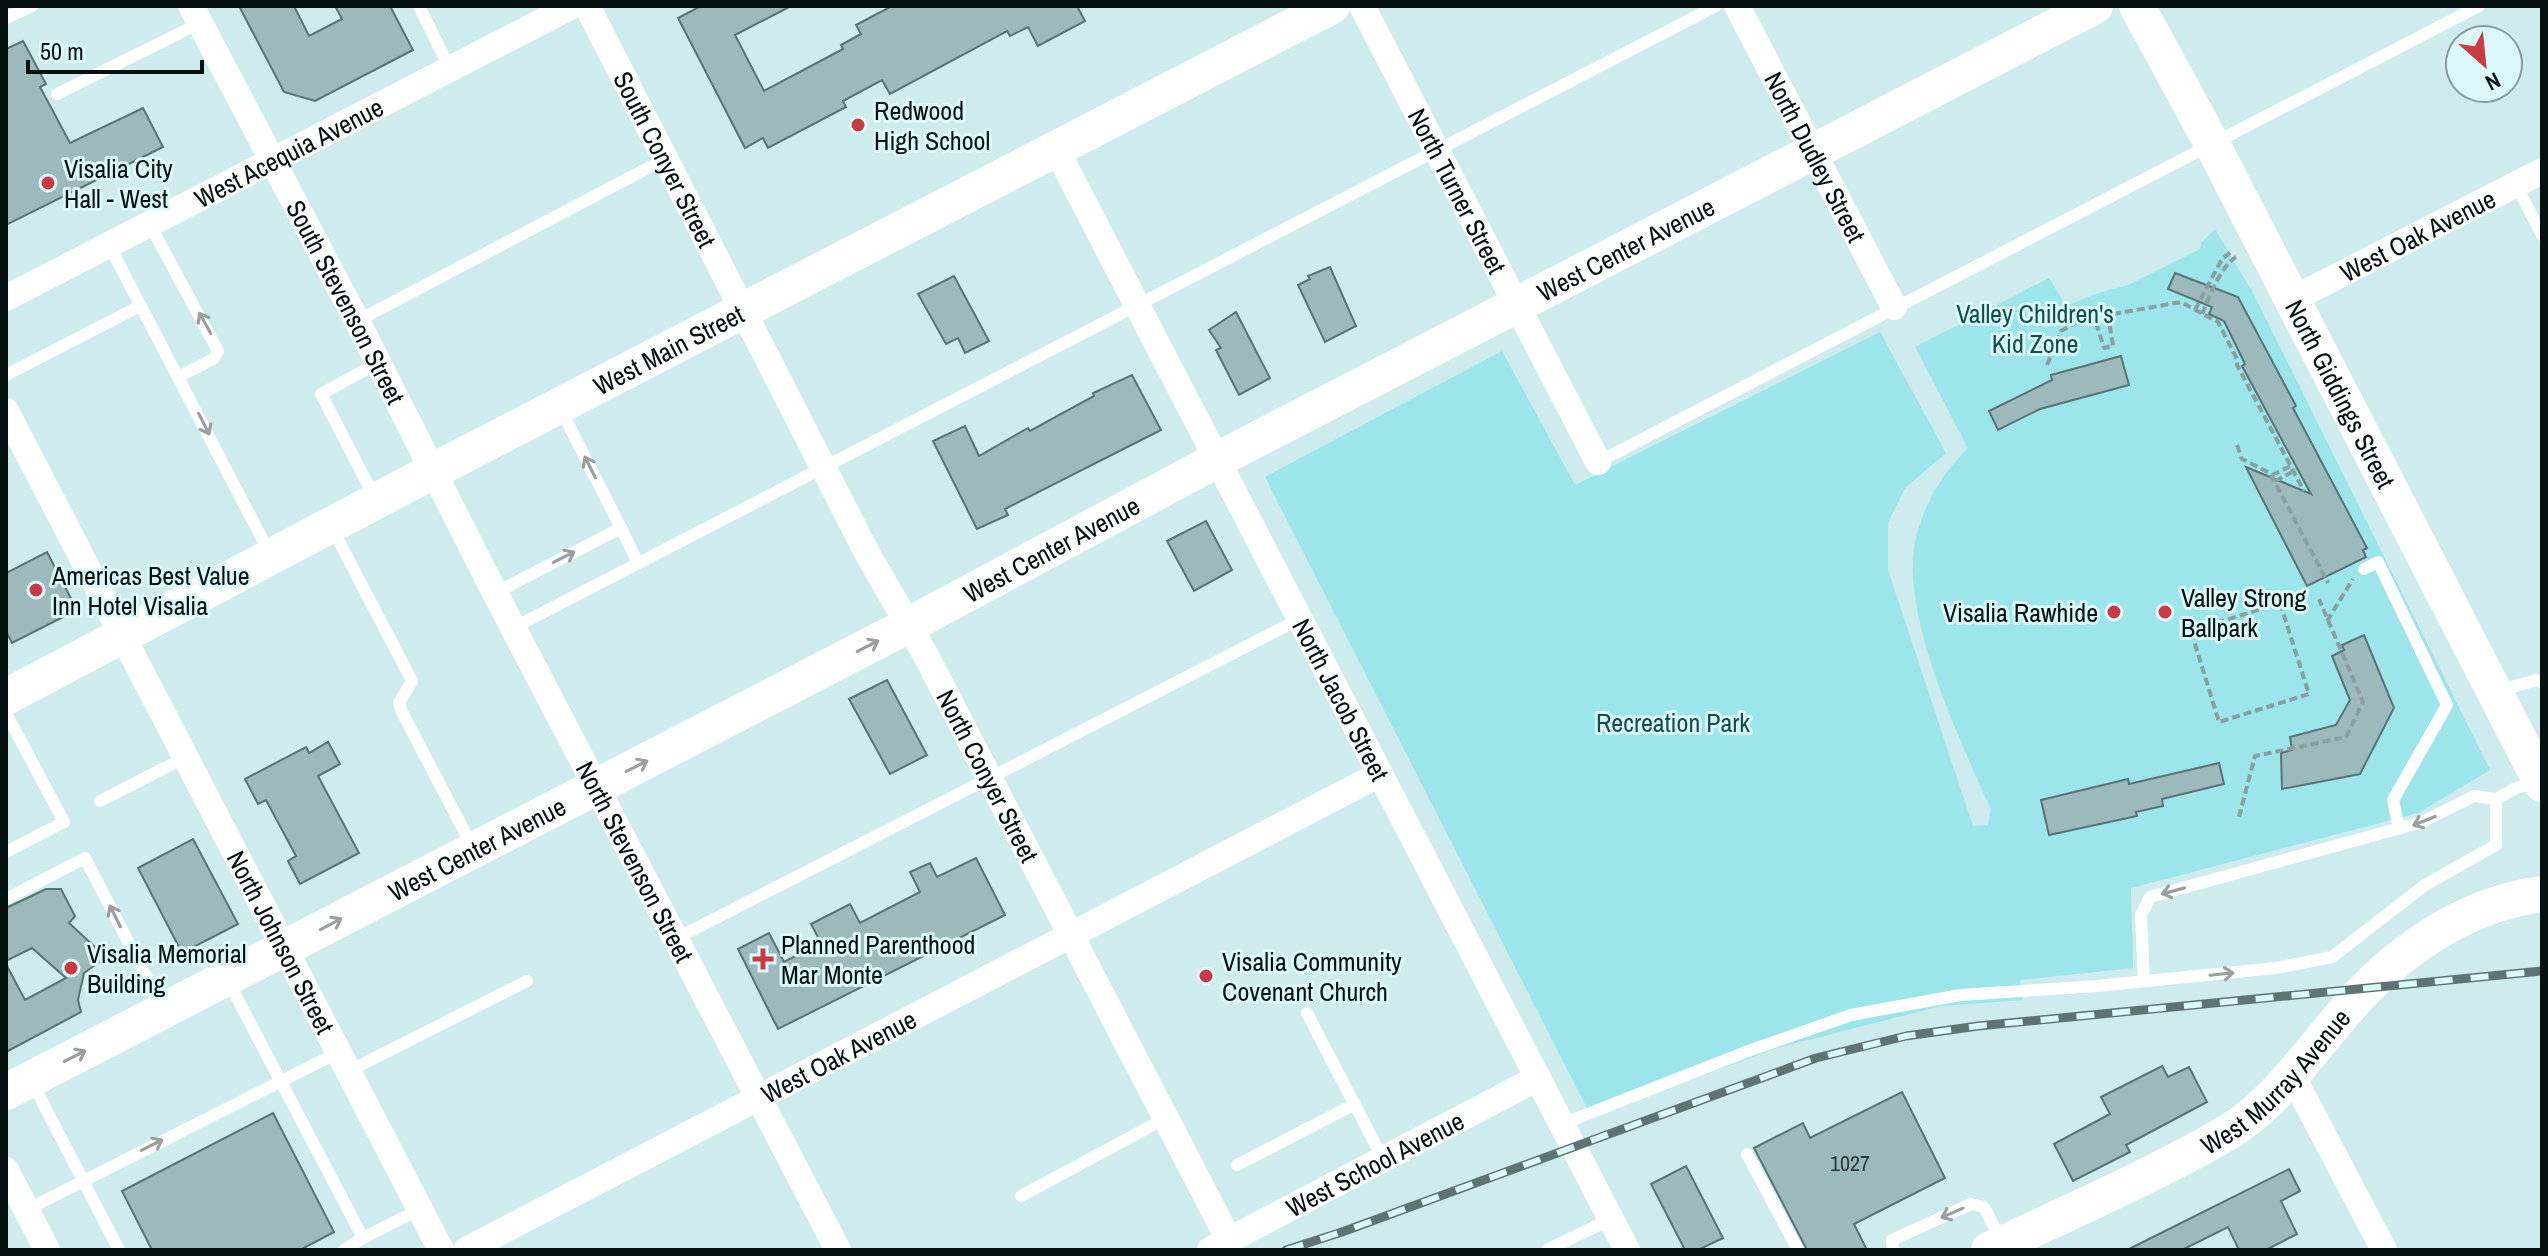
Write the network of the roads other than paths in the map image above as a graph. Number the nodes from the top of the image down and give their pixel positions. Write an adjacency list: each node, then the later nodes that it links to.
1 (32, 6): 13 (lane)
2 (419, 6): 14 (lane)
3 (572, 6): 14 (street, West Acequia Avenue)
4 (587, 6): 20 (street, South Conyer Street)
5 (1332, 6): 17 (street, West Main Street)
6 (1362, 6): 18 (street, North Turner Street)
7 (1716, 6): 18 (lane)
8 (1737, 6): 19 (street, North Dudley Street)
9 (2095, 6): 19 (street, West Center Avenue)
10 (2137, 6): 16 (street, North Giddings Street)
11 (2479, 6): 16 (lane)
12 (196, 14): 15 (lane); 21 (street, South Stevenson Street)
13 (6, 18)
14 (450, 69): 21 (street, West Acequia Avenue)
15 (57, 94)
16 (2212, 144): 28 (street, North Giddings Street); 32 (lane)
17 (1056, 149): 30 (street, North Jacob Street); 33 (street, West Main Street)
18 (1436, 150): 30 (lane); 31 (street, North Turner Street)
19 (1814, 153): 31 (street, West Center Avenue); 32 (street, North Dudley Street)
20 (665, 159): 33 (street, South Conyer Street); 34 (lane)
21 (272, 161): 24 (street, West Acequia Avenue); 34 (street, South Stevenson Street)
22 (2542, 171): 23 (street, West Oak Avenue)
23 (2516, 185): 25 (lane); 28 (street, West Oak Avenue)
24 (150, 225): 26 (street, West Acequia Avenue); 37 (lane, one-way to 24)
25 (2542, 235)
26 (109, 245): 27 (street, West Acequia Avenue); 29 (lane)
27 (6, 298)
28 (2293, 299): 56 (street, North Giddings Street)
29 (140, 306): 36 (lane); 37 (lane)
30 (1136, 307): 40 (street, North Jacob Street); 42 (lane)
31 (1517, 307): 40 (street, West Center Avenue); 41 (street, North Turner Street)
32 (1894, 307): 41 (lane)
33 (744, 312): 38 (street, West Main Street); 42 (street, North Conyer Street)
34 (357, 321): 35 (street, South Stevenson Street)
35 (379, 362): 43 (street, South Stevenson Street); 44 (lane)
36 (6, 375)
37 (180, 376): 47 (lane, one-way to 47)
38 (559, 406): 43 (street, West Main Street); 46 (lane, one-way to 38)
39 (6, 411): 54 (street, North Johnson Street)
40 (1217, 460): 51 (street, North Jacob Street); 52 (street, West Center Avenue)
41 (1598, 462)
42 (824, 467): 48 (lane); 52 (street, North Conyer Street)
43 (433, 471): 44 (street, West Main Street); 50 (street, North Stevenson Street)
44 (377, 501): 45 (street, West Main Street)
45 (331, 526): 47 (street, West Main Street); 67 (lane)
46 (621, 528): 48 (lane); 50 (lane, one-way to 46)
47 (271, 556): 54 (street, West Main Street)
48 (638, 563): 53 (lane)
49 (2364, 569): 66 (lane)
50 (495, 593): 53 (street, North Stevenson Street)
51 (1300, 619): 60 (street, North Jacob Street); 61 (lane)
52 (909, 625): 61 (street, North Conyer Street); 63 (street, West Center Avenue, one-way to 52)
53 (513, 628): 63 (street, North Stevenson Street)
54 (122, 634): 57 (street, West Main Street); 59 (street, North Johnson Street)
55 (2542, 683): 56 (lane)
56 (2495, 692): 62 (street, North Giddings Street)
57 (6, 697)
58 (6, 713): 68 (lane)
59 (186, 757): 65 (lane); 73 (street, North Johnson Street)
60 (1380, 774): 71 (street, West Oak Avenue); 81 (street, North Jacob Street)
61 (990, 778): 71 (street, North Conyer Street); 72 (lane)
62 (2541, 782): 64 (lane)
63 (597, 786): 67 (street, West Center Avenue); 72 (street, North Stevenson Street)
64 (2496, 799): 66 (lane, one-way to 66); 76 (lane, one-way to 64)
65 (100, 801)
66 (2399, 829): 76 (lane, one-way to 76)
67 (474, 849): 73 (street, West Center Avenue, one-way to 67)
68 (6, 852)
69 (2542, 894): 80 (street, West Murray Avenue)
70 (6, 899): 77 (lane, one-way to 70)
71 (1071, 935): 84 (street, West Oak Avenue); 86 (street, North Conyer Street)
72 (675, 939): 84 (street, North Stevenson Street)
73 (284, 948): 74 (street, West Center Avenue); 79 (street, North Johnson Street)
74 (226, 977): 77 (street, West Center Avenue); 82 (lane)
75 (527, 981): 79 (lane)
76 (2144, 981): 87 (lane)
77 (164, 1010): 83 (street, West Center Avenue, one-way to 77)
78 (1307, 1013): 85 (lane)
79 (344, 1062): 82 (lane); 94 (street, North Johnson Street)
80 (2293, 1077): 99 (street, West Murray Avenue); 110 (street)
81 (1538, 1078): 87 (street, North Jacob Street); 89 (street, West School Avenue)
82 (281, 1080): 92 (lane, one-way to 82); 97 (lane)
83 (18, 1085): 92 (lane)
84 (759, 1096): 104 (street, West Oak Avenue); 105 (street, North Stevenson Street)
85 (1355, 1104): 89 (lane); 90 (lane)
86 (1166, 1118): 93 (lane); 98 (street, North Conyer Street)
87 (1562, 1124): 96 (street, North Jacob Street)
88 (1747, 1154): 108 (lane)
89 (1383, 1159): 98 (street, West School Avenue)
90 (1237, 1165)
91 (6, 1170): 95 (street)
92 (83, 1181): 95 (lane); 101 (lane)
93 (1021, 1196)
94 (420, 1209): 97 (lane); 103 (street, North Johnson Street)
95 (26, 1210): 100 (street)
96 (1611, 1219): 106 (lane); 107 (street, North Jacob Street)
97 (363, 1238): 102 (lane)
98 (1220, 1245)
99 (1995, 1247): 109 (lane, one-way to 109)
100 (47, 1250)
101 (119, 1250)
102 (344, 1250)
103 (441, 1250)
104 (466, 1250)
105 (838, 1250)
106 (1547, 1250)
107 (1627, 1250)
108 (1798, 1250)
109 (1893, 1250)
110 (2384, 1250)

